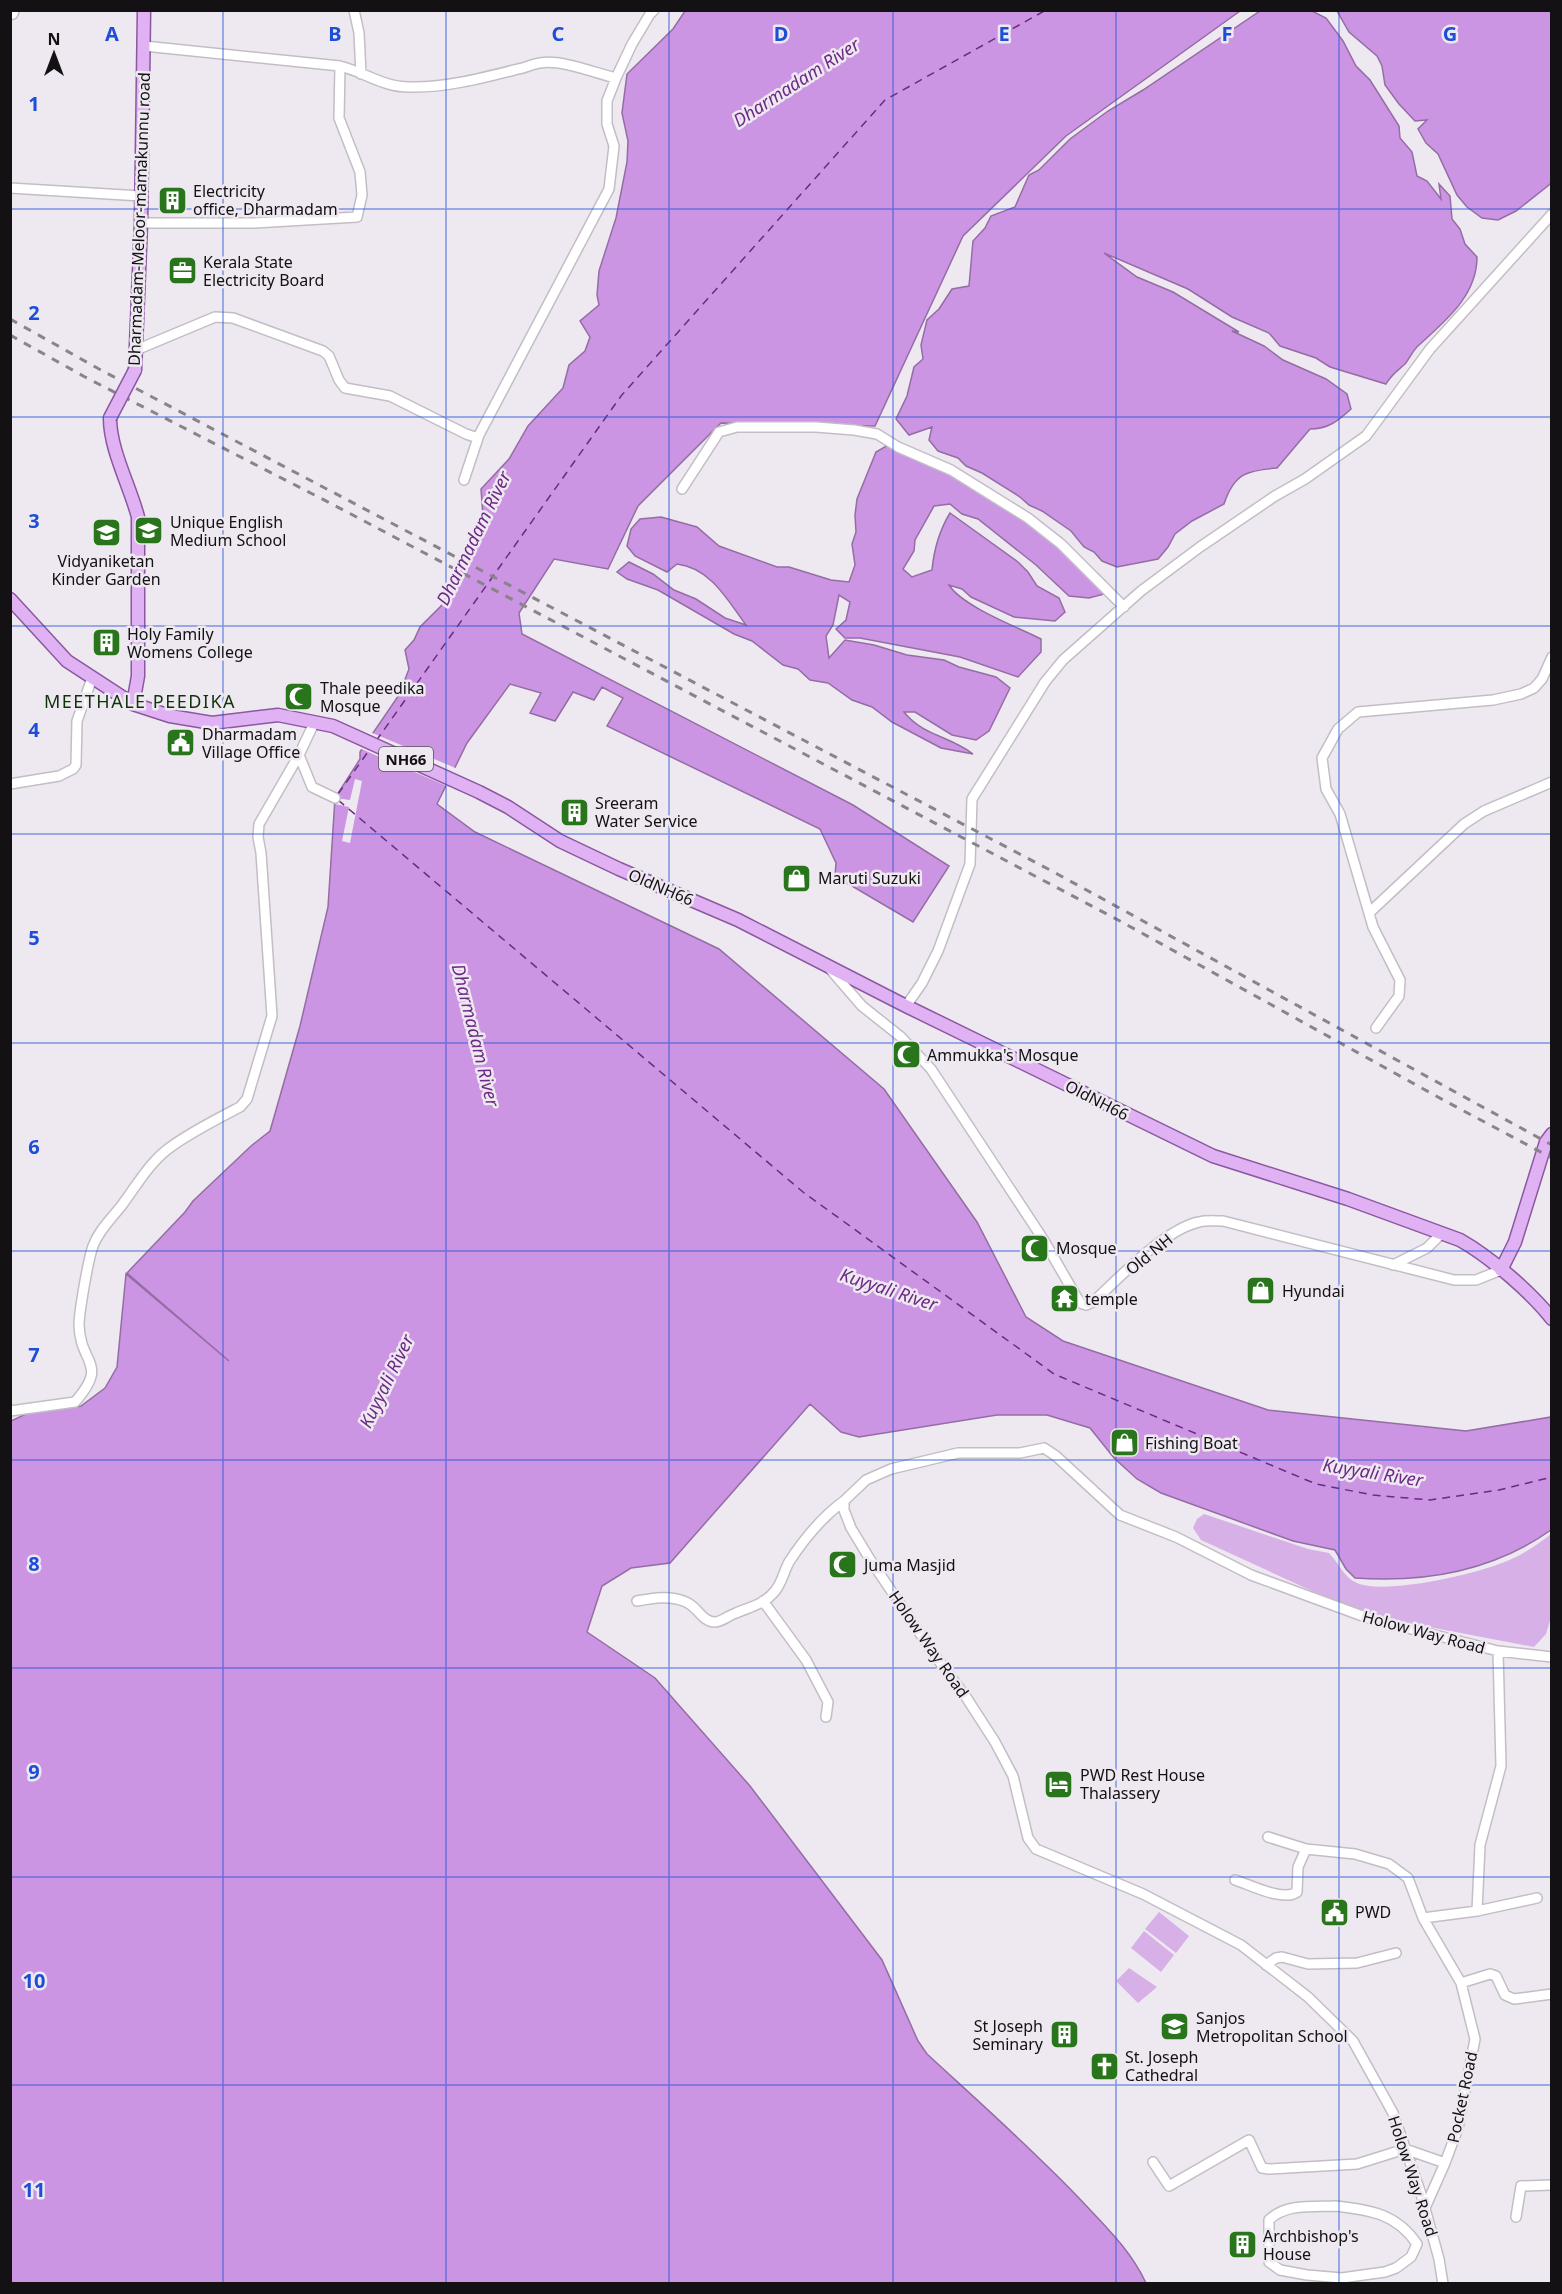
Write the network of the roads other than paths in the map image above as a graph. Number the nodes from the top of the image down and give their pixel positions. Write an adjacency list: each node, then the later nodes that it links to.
1 (14, 10): 5 (street)
2 (144, 10): 6 (main road, Dharmadam-Meloor-mamakunnu road)
3 (354, 10): 8 (street)
4 (649, 12): 9 (street)
5 (10, 15)
6 (144, 46): 7 (street); 11 (main road, Dharmadam-Meloor-mamakunnu road)
7 (340, 66): 8 (street); 13 (street)
8 (361, 74): 9 (street)
9 (616, 78): 15 (street)
10 (10, 188): 11 (street)
11 (141, 196): 13 (main road, Dharmadam-Meloor-mamakunnu road)
12 (1551, 214): 19 (street)
13 (141, 223): 14 (main road, Dharmadam-Meloor-mamakunnu road)
14 (136, 350): 15 (street); 22 (main road, Dharmadam-Meloor-mamakunnu road, bridge)
15 (479, 435): 16 (street)
16 (464, 480)
17 (682, 489): 19 (street)
18 (10, 599): 21 (main road, NH66)
19 (1124, 607): 30 (street)
20 (1551, 657): 28 (street)
21 (92, 678): 22 (main road, NH66); 26 (street)
22 (133, 704): 23 (main road, NH66)
23 (314, 723): 24 (street); 29 (main road, OldNH66 / NH66)
24 (299, 755): 27 (street); 37 (street)
25 (1551, 782): 28 (street)
26 (10, 784)
27 (335, 798)
28 (1369, 913): 31 (street)
29 (825, 964): 30 (main road, OldNH66 / NH66); 34 (street, Old NH)
30 (906, 1006): 33 (main road, OldNH66 / NH66)
31 (1376, 1028)
32 (1551, 1134): 35 (main road)
33 (1442, 1233): 34 (street); 35 (main road, OldNH66 / NH66)
34 (1393, 1265): 35 (street, Old NH)
35 (1501, 1270): 36 (main road, OldNH66 / NH66)
36 (1551, 1319)
37 (10, 1411)
38 (844, 1502): 40 (street); 41 (street, Holow Way Road); 51 (street, Holow Way Road)
39 (637, 1601): 40 (street)
40 (763, 1602): 43 (street)
41 (1498, 1651): 42 (street, Holow Way Road); 48 (street)
42 (1551, 1657)
43 (826, 1717)
44 (1268, 1837): 45 (street, Pocket Road)
45 (1306, 1849): 46 (street); 49 (street, Pocket Road)
46 (1235, 1880)
47 (1537, 1898): 48 (street)
48 (1477, 1911): 49 (street)
49 (1423, 1918): 52 (street, Pocket Road)
50 (1396, 1953): 51 (street)
51 (1266, 1965): 54 (street, Holow Way Road)
52 (1461, 1983): 53 (street); 56 (street, Pocket Road)
53 (1551, 1994)
54 (1405, 2149): 55 (street); 56 (street); 58 (street, Holow Way Road)
55 (1153, 2162)
56 (1445, 2163): 58 (street, Pocket Road)
57 (1551, 2185): 59 (street)
58 (1425, 2208): 60 (street, Holow Way Road)
59 (1516, 2217)
60 (1434, 2241): 61 (street); 62 (street, Holow Way Road)
61 (1417, 2244): 61 (street)
62 (1443, 2283)

